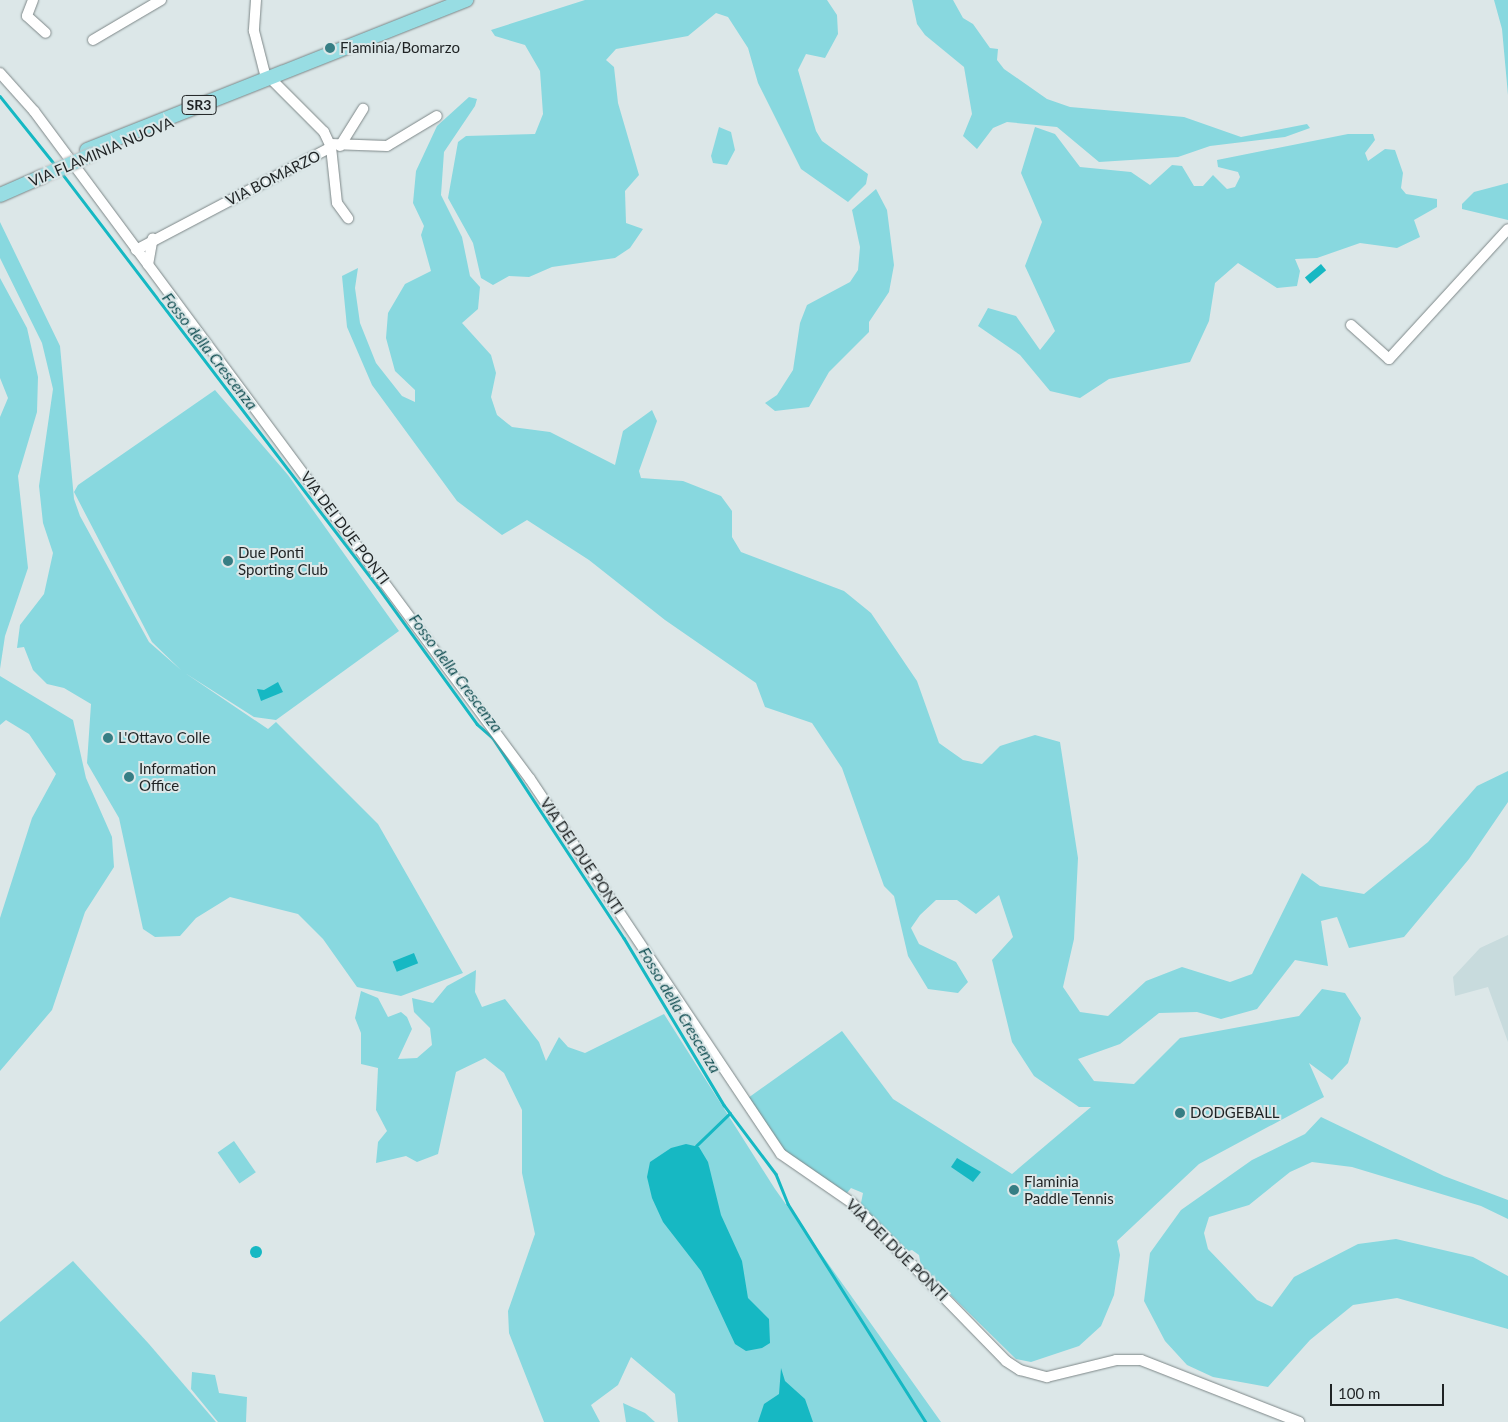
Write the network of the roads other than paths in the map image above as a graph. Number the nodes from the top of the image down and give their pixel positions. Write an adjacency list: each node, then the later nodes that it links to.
1 (34, 0): 7 (street)
2 (161, 0): 8 (street)
3 (249, 0): 6 (street, VIA BOMARZO)
4 (256, 0): 6 (street, VIA BOMARZO)
5 (466, 0): 10 (main road, VIA FLAMINIA NUOVA / SR3)
6 (254, 15): 10 (street, VIA BOMARZO)
7 (46, 33)
8 (93, 40)
9 (0, 73): 20 (street, VIA DEI DUE PONTI)
10 (270, 80): 13 (street, VIA BOMARZO); 14 (main road, VIA FLAMINIA NUOVA / SR3, bridge)
11 (363, 109): 13 (street)
12 (437, 116): 13 (street)
13 (334, 146): 17 (street); 19 (street, VIA BOMARZO)
14 (38, 174): 15 (main road, VIA FLAMINIA NUOVA / SR3); 16 (main road, VIA FLAMINIA NUOVA / SR3)
15 (0, 186)
16 (0, 195)
17 (348, 218)
18 (1508, 229): 22 (street)
19 (153, 238): 20 (street, VIA BOMARZO); 21 (street)
20 (136, 250): 21 (street, VIA DEI DUE PONTI)
21 (148, 265): 23 (street, VIA DEI DUE PONTI)
22 (1351, 325)
23 (1298, 1422)

